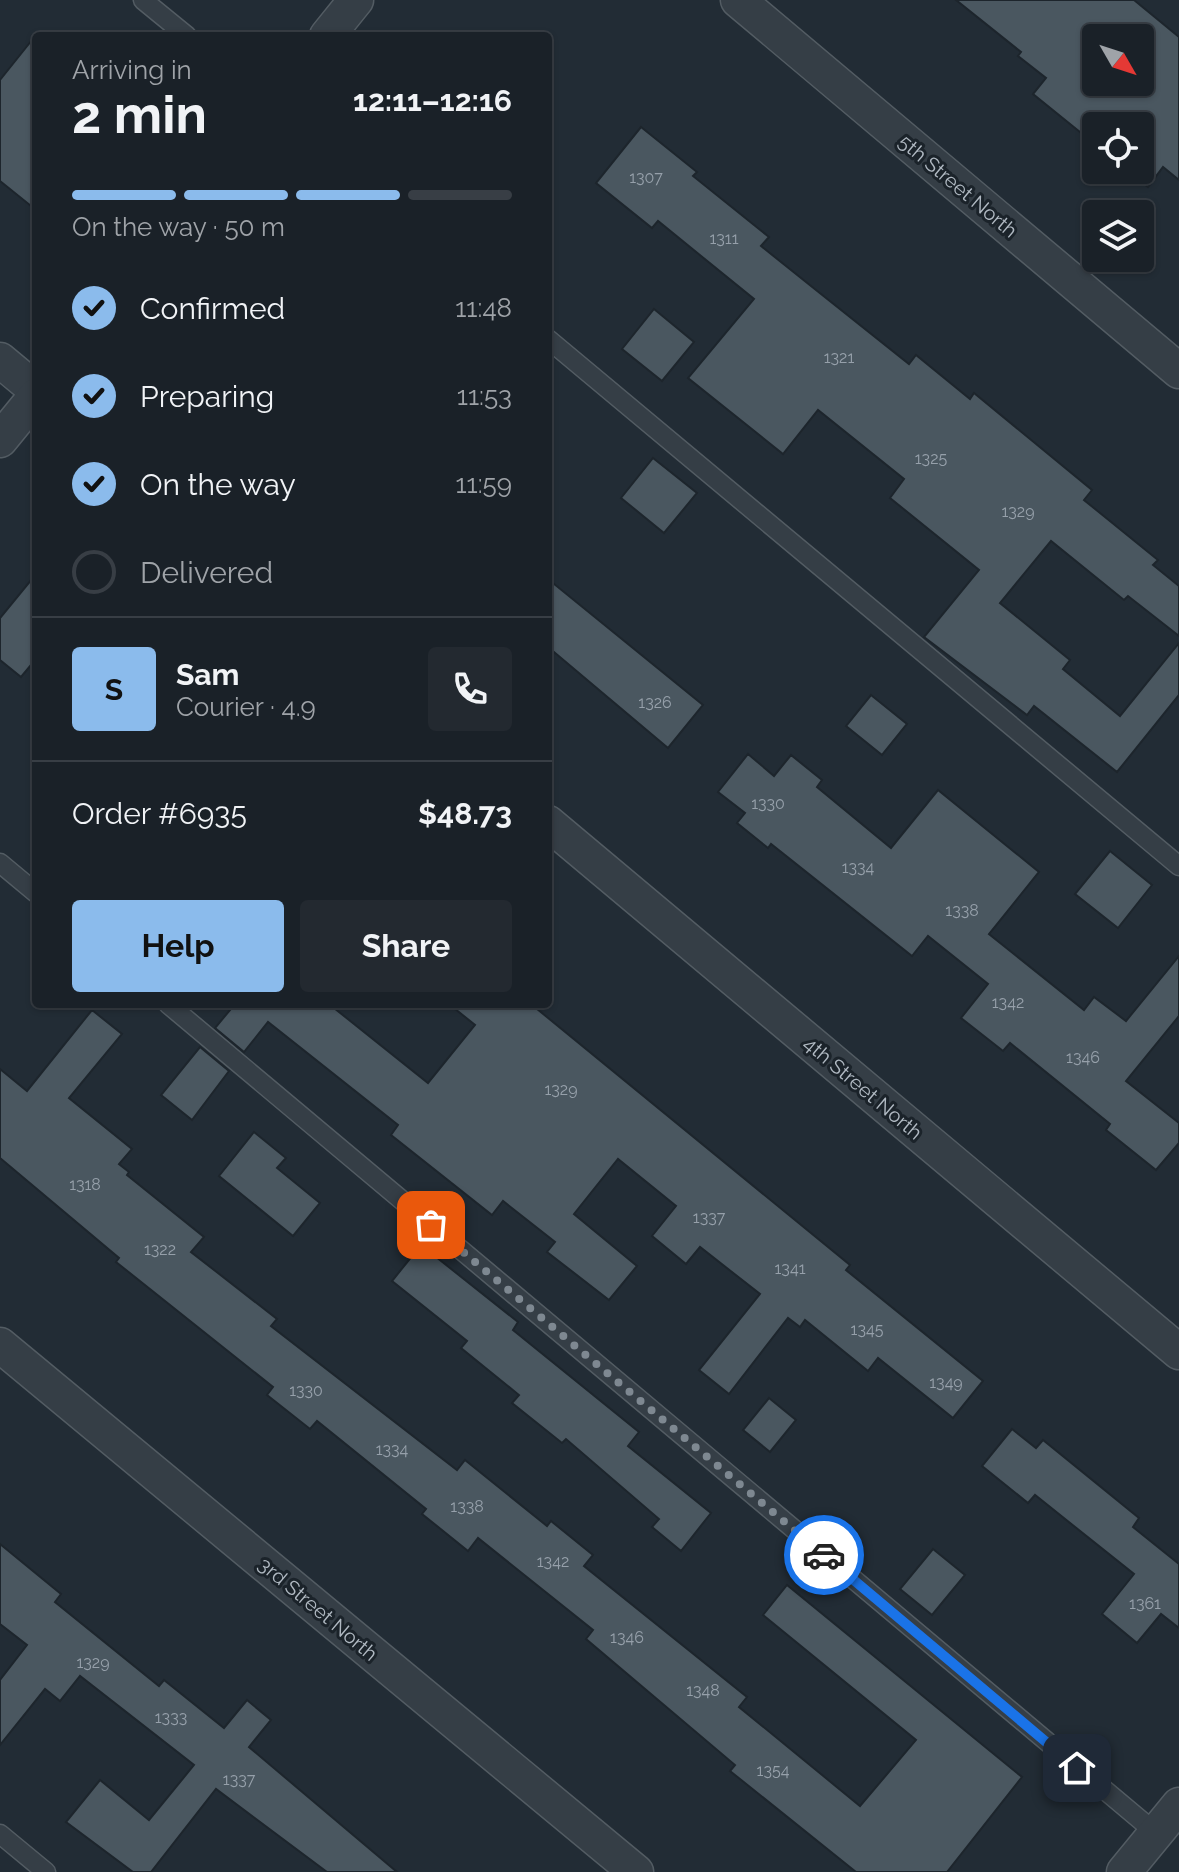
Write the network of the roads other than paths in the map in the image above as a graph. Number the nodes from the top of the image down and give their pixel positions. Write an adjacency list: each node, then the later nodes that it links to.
1 (143, 0): 4 (lane)
2 (356, 0): 5 (street)
3 (738, 0): 8 (street, 5th Street North)
4 (182, 32)
5 (330, 32)
6 (552, 342): 14 (lane)
7 (0, 360): 9 (street)
8 (1179, 371)
9 (32, 389)
10 (32, 398): 11 (street)
11 (0, 440)
12 (552, 826): 18 (street, 4th Street North)
13 (0, 863): 15 (lane)
14 (1179, 866)
15 (32, 890)
16 (173, 1008): 20 (lane)
17 (0, 1345): 23 (street, 3rd Street North)
18 (1179, 1352)
19 (1179, 1805): 20 (street)
20 (1156, 1833): 24 (street)
21 (0, 1834): 22 (lane)
22 (46, 1872)
23 (636, 1872)
24 (1124, 1872)

